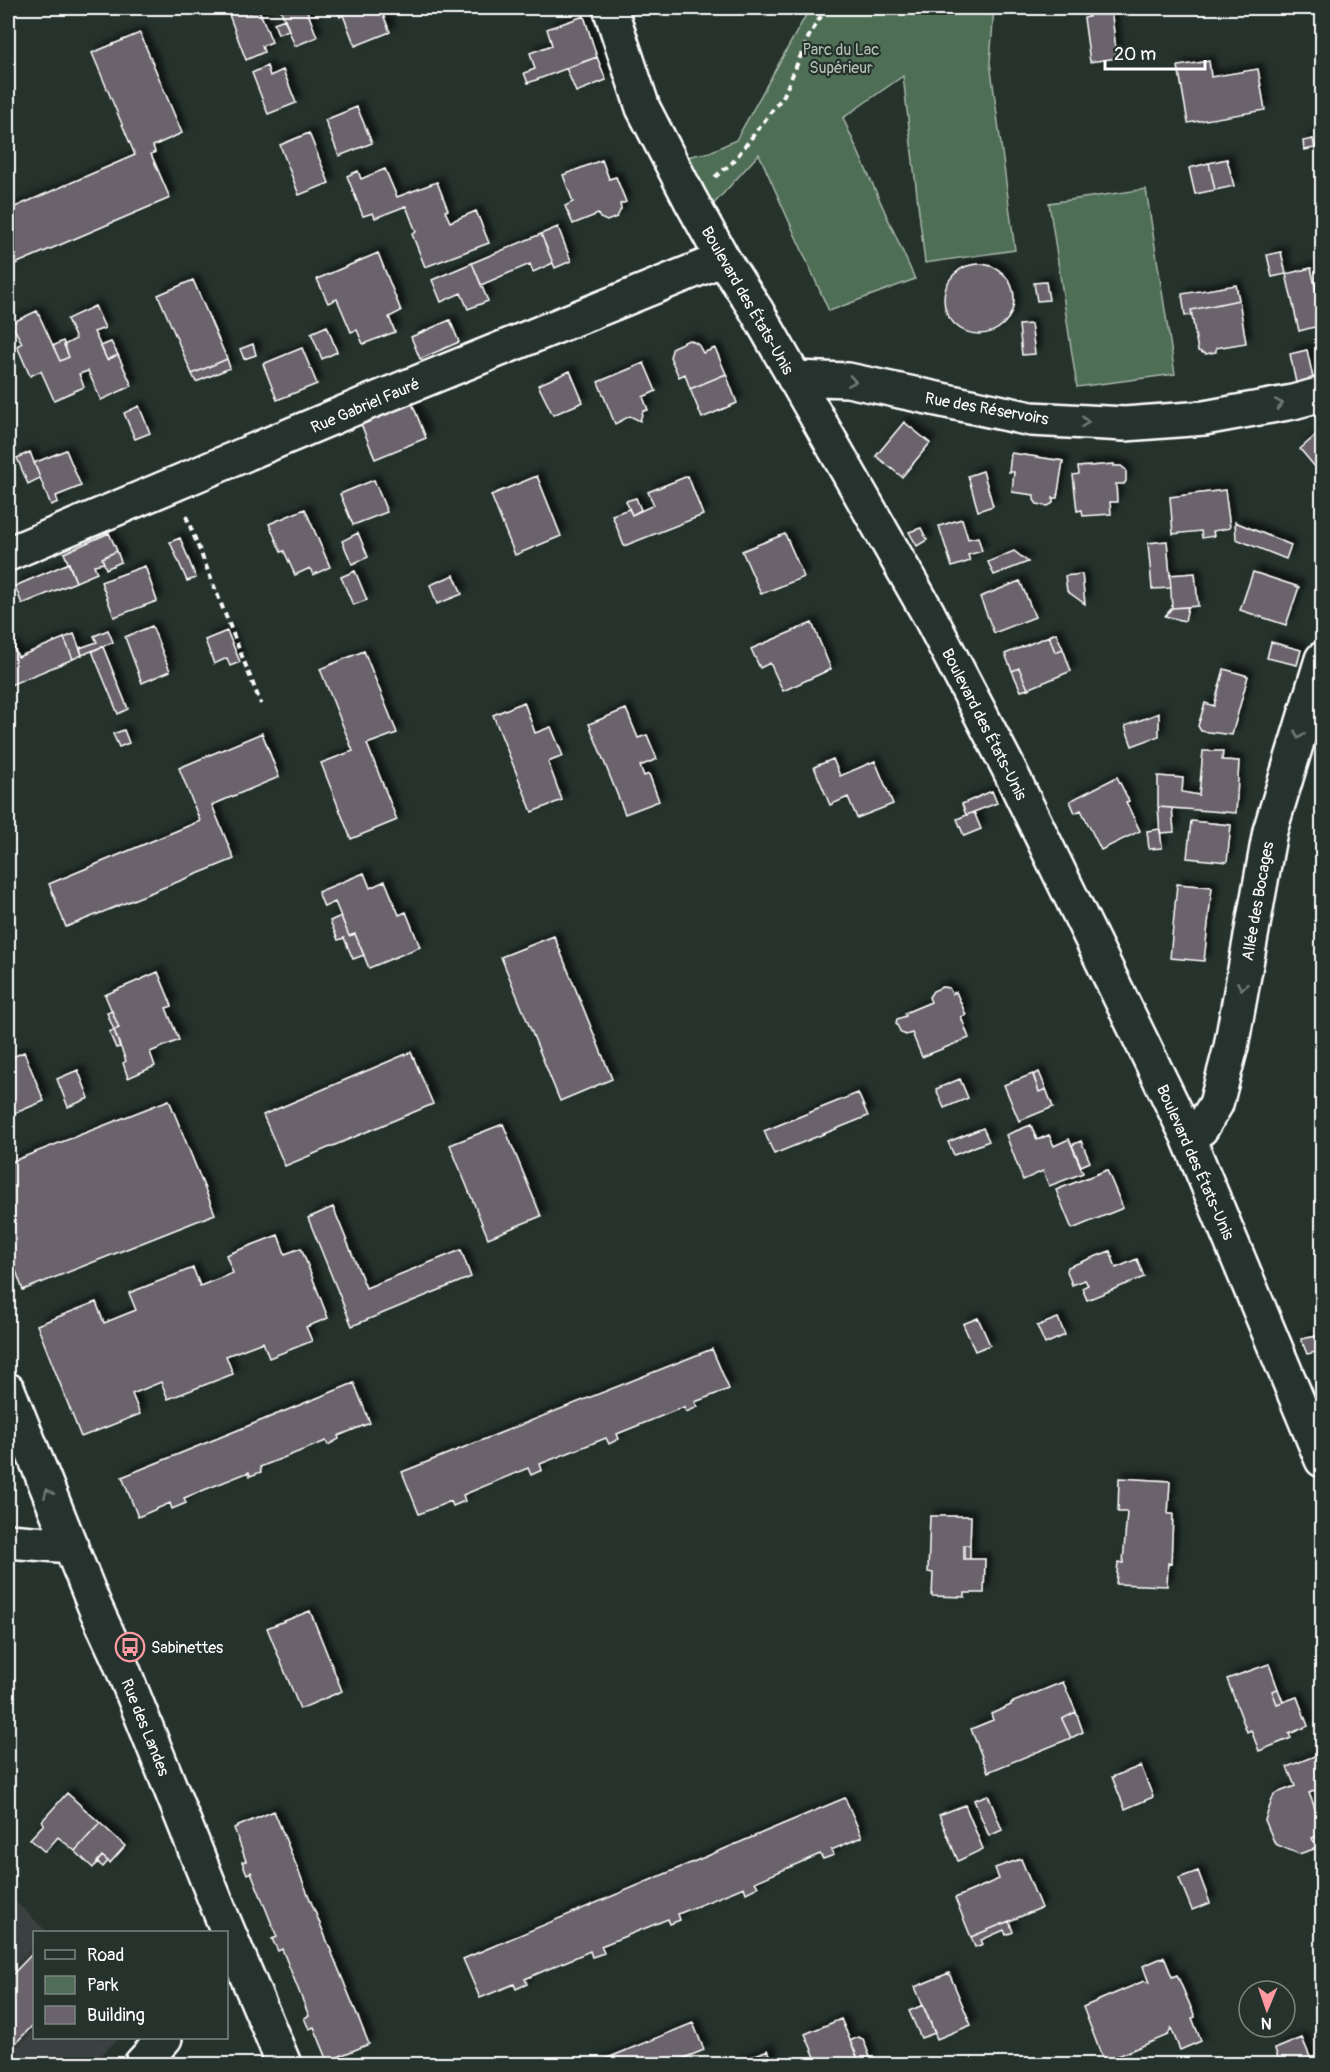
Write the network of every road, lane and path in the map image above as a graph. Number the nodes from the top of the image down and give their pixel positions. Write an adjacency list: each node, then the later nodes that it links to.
1 (610, 8): 3 (street, Boulevard des États-Unis)
2 (826, 8): 3 (path)
3 (690, 199): 4 (street, Boulevard des États-Unis)
4 (723, 259): 5 (street, Boulevard des États-Unis); 7 (street, Rue Gabriel Fauré)
5 (794, 378): 6 (street, Rue des Réservoirs, one-way to 6); 11 (street, Boulevard des États-Unis)
6 (1323, 394)
7 (174, 484): 8 (street, Rue Gabriel Fauré); 10 (path)
8 (8, 554)
9 (1323, 659): 11 (street, Allée des Bocages, one-way to 11)
10 (261, 704)
11 (1187, 1135): 13 (street, Boulevard des États-Unis)
12 (8, 1390): 15 (street, Rue des Landes, one-way to 12)
13 (1323, 1460)
14 (8, 1541): 15 (street)
15 (71, 1546): 16 (street, Rue des Landes)
16 (219, 1931)
17 (228, 1954): 18 (street, Rue des Landes)
18 (235, 1972): 21 (street, Rue des Landes)
19 (163, 2039): 20 (street)
20 (141, 2064)
21 (284, 2064)

